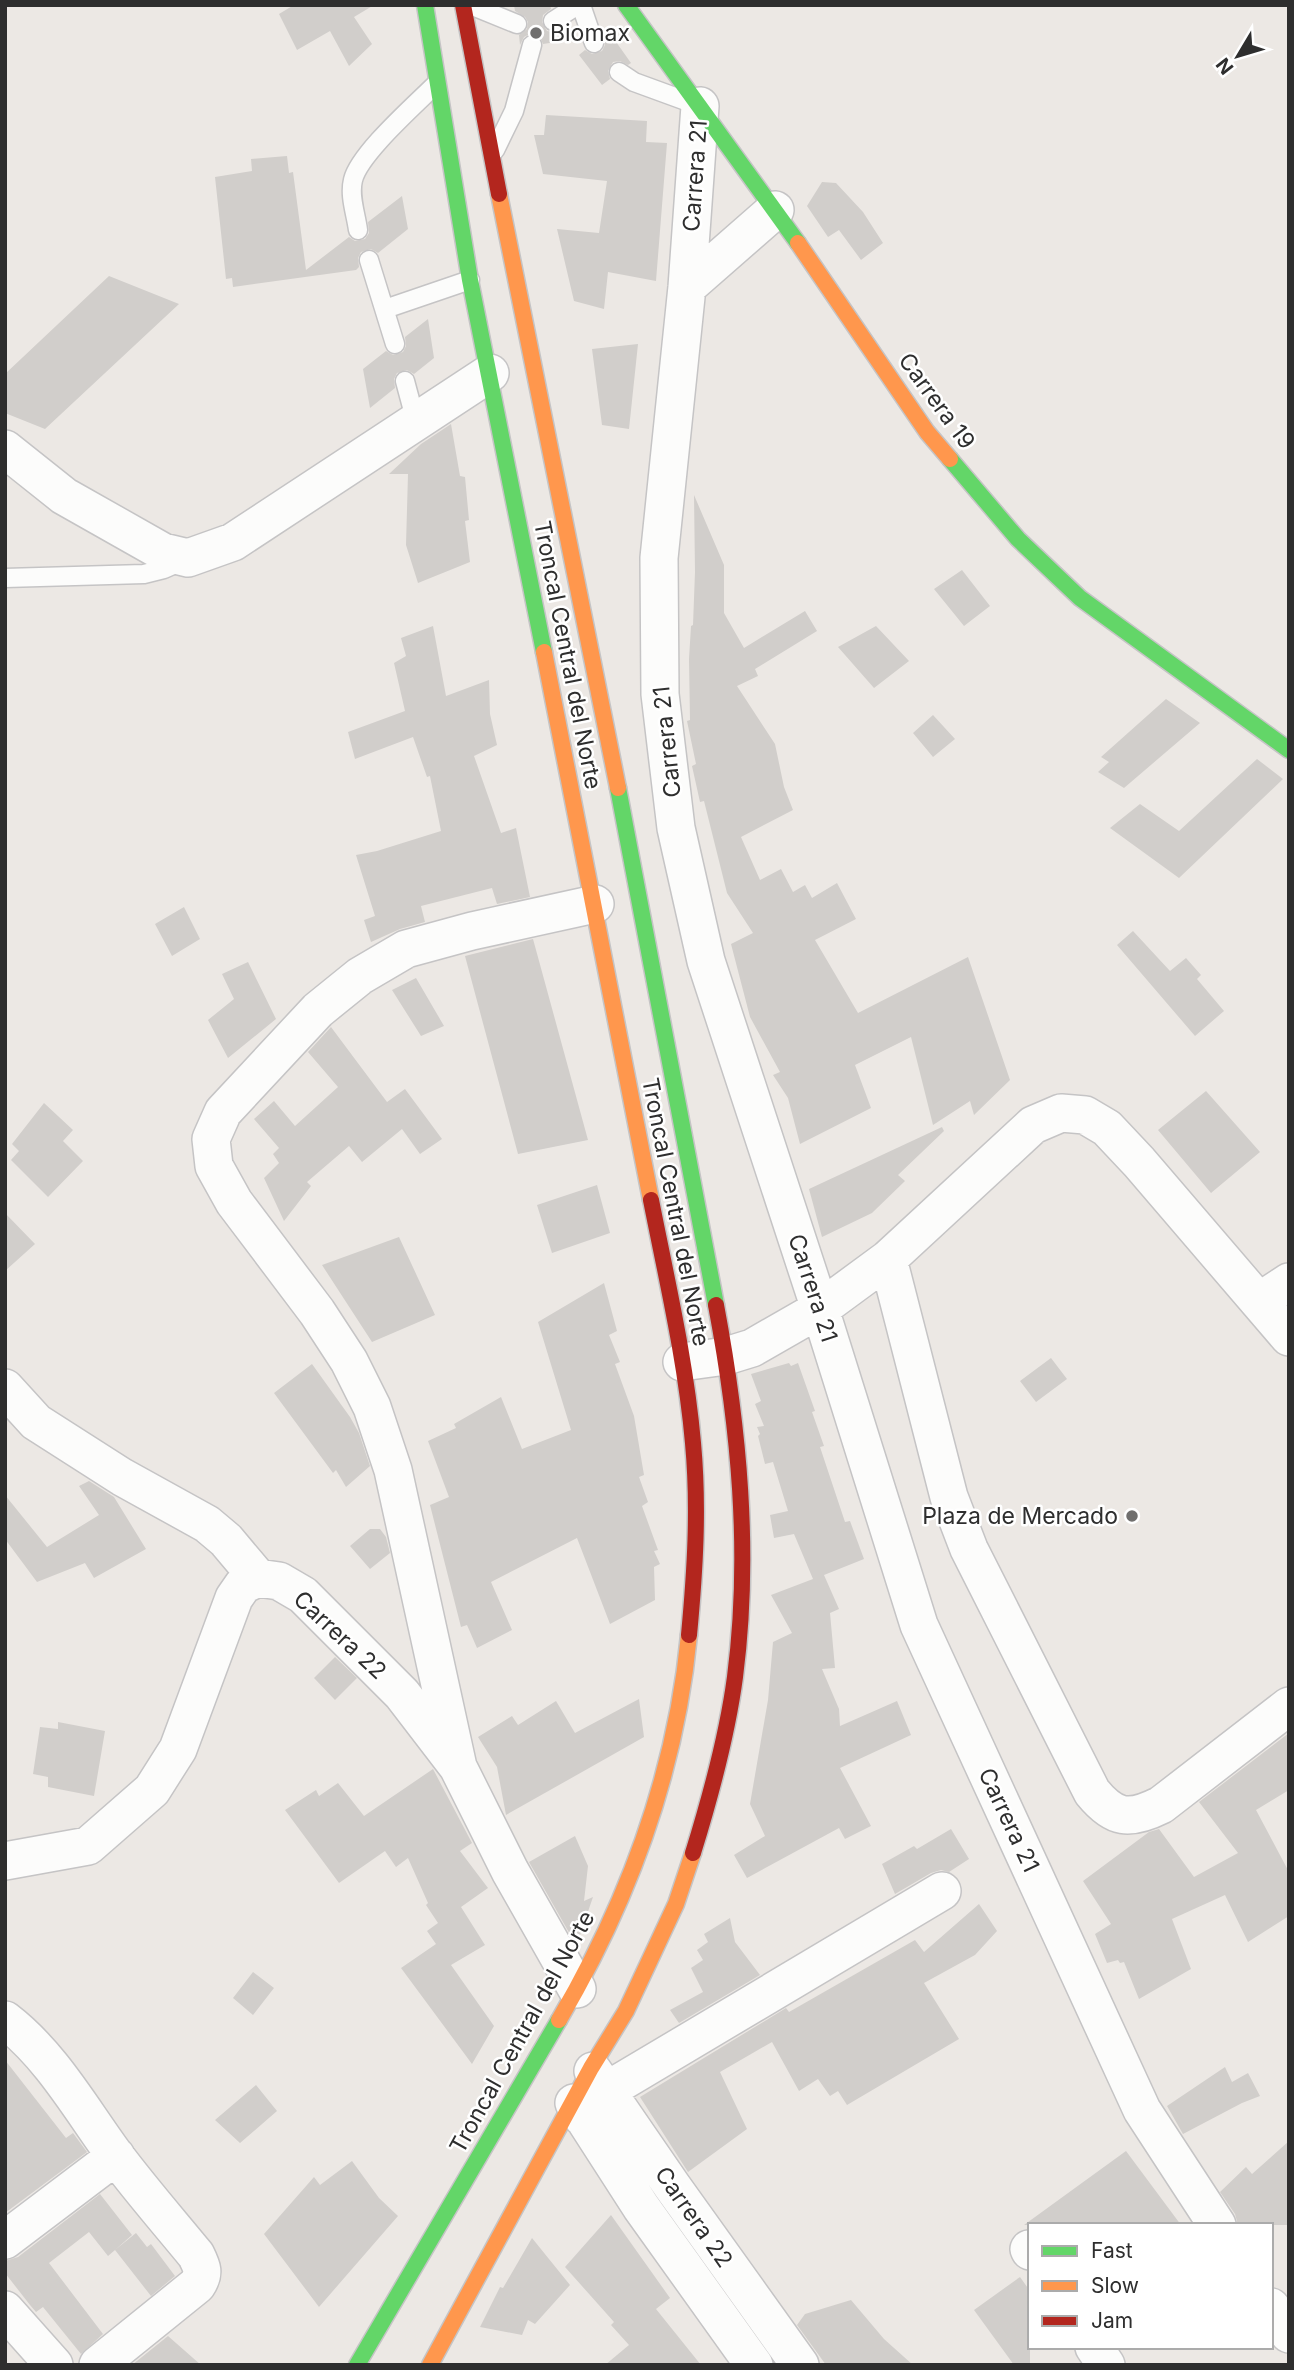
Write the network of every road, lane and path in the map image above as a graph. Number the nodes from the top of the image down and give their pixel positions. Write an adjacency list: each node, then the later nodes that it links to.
1 (425, 5): 11 (main road, Troncal Central del Norte)
2 (463, 5): 13 (main road, Troncal Central del Norte)
3 (470, 5): 7 (lane)
4 (580, 5): 6 (lane); 8 (lane)
5 (626, 5): 12 (main road, Carrera 19)
6 (553, 20)
7 (517, 23)
8 (594, 43)
9 (532, 45): 13 (lane)
10 (619, 72): 12 (lane)
11 (438, 82): 15 (lane); 17 (main road, Troncal Central del Norte)
12 (700, 106): 14 (main road, Carrera 19); 18 (street, Carrera 21)
13 (491, 157): 33 (main road, Troncal Central del Norte)
14 (775, 210): 18 (street, Carrera 21); 27 (main road, Carrera 19)
15 (358, 230)
16 (369, 260): 19 (lane)
17 (470, 279): 19 (lane); 21 (main road, Troncal Central del Norte)
18 (687, 287): 31 (street, Carrera 21)
19 (385, 309): 20 (lane)
20 (395, 344)
21 (490, 373): 23 (street); 28 (main road, Troncal Central del Norte)
22 (405, 381): 23 (lane)
23 (415, 422): 25 (street)
24 (5, 449): 25 (street)
25 (188, 558): 26 (lane)
26 (5, 578)
27 (1289, 750)
28 (594, 904): 34 (main road, Troncal Central del Norte); 38 (street)
29 (888, 1259): 30 (street); 31 (street); 37 (street)
30 (1274, 1292): 32 (street)
31 (820, 1309): 33 (street); 45 (street, Carrera 21)
32 (1289, 1337)
33 (726, 1356): 34 (street); 43 (main road, Troncal Central del Norte)
34 (682, 1362): 41 (main road, Troncal Central del Norte)
35 (5, 1388): 36 (street)
36 (258, 1578): 38 (street, Carrera 22); 39 (street)
37 (1289, 1706)
38 (458, 1767): 41 (street, Carrera 22)
39 (5, 1861)
40 (942, 1891): 43 (street)
41 (577, 1989): 53 (main road, Troncal Central del Norte)
42 (5, 2020): 44 (street)
43 (588, 2095): 54 (main road, Troncal Central del Norte); 55 (street, Carrera 22); 56 (street, Carrera 22)
44 (116, 2156): 46 (street); 52 (street)
45 (1216, 2223)
46 (5, 2240)
47 (5, 2310): 51 (street)
48 (1273, 2310): 49 (street)
49 (1289, 2334)
50 (1095, 2349): 57 (street)
51 (54, 2365)
52 (98, 2365)
53 (357, 2365)
54 (430, 2365)
55 (754, 2365)
56 (800, 2365)
57 (1106, 2365)

